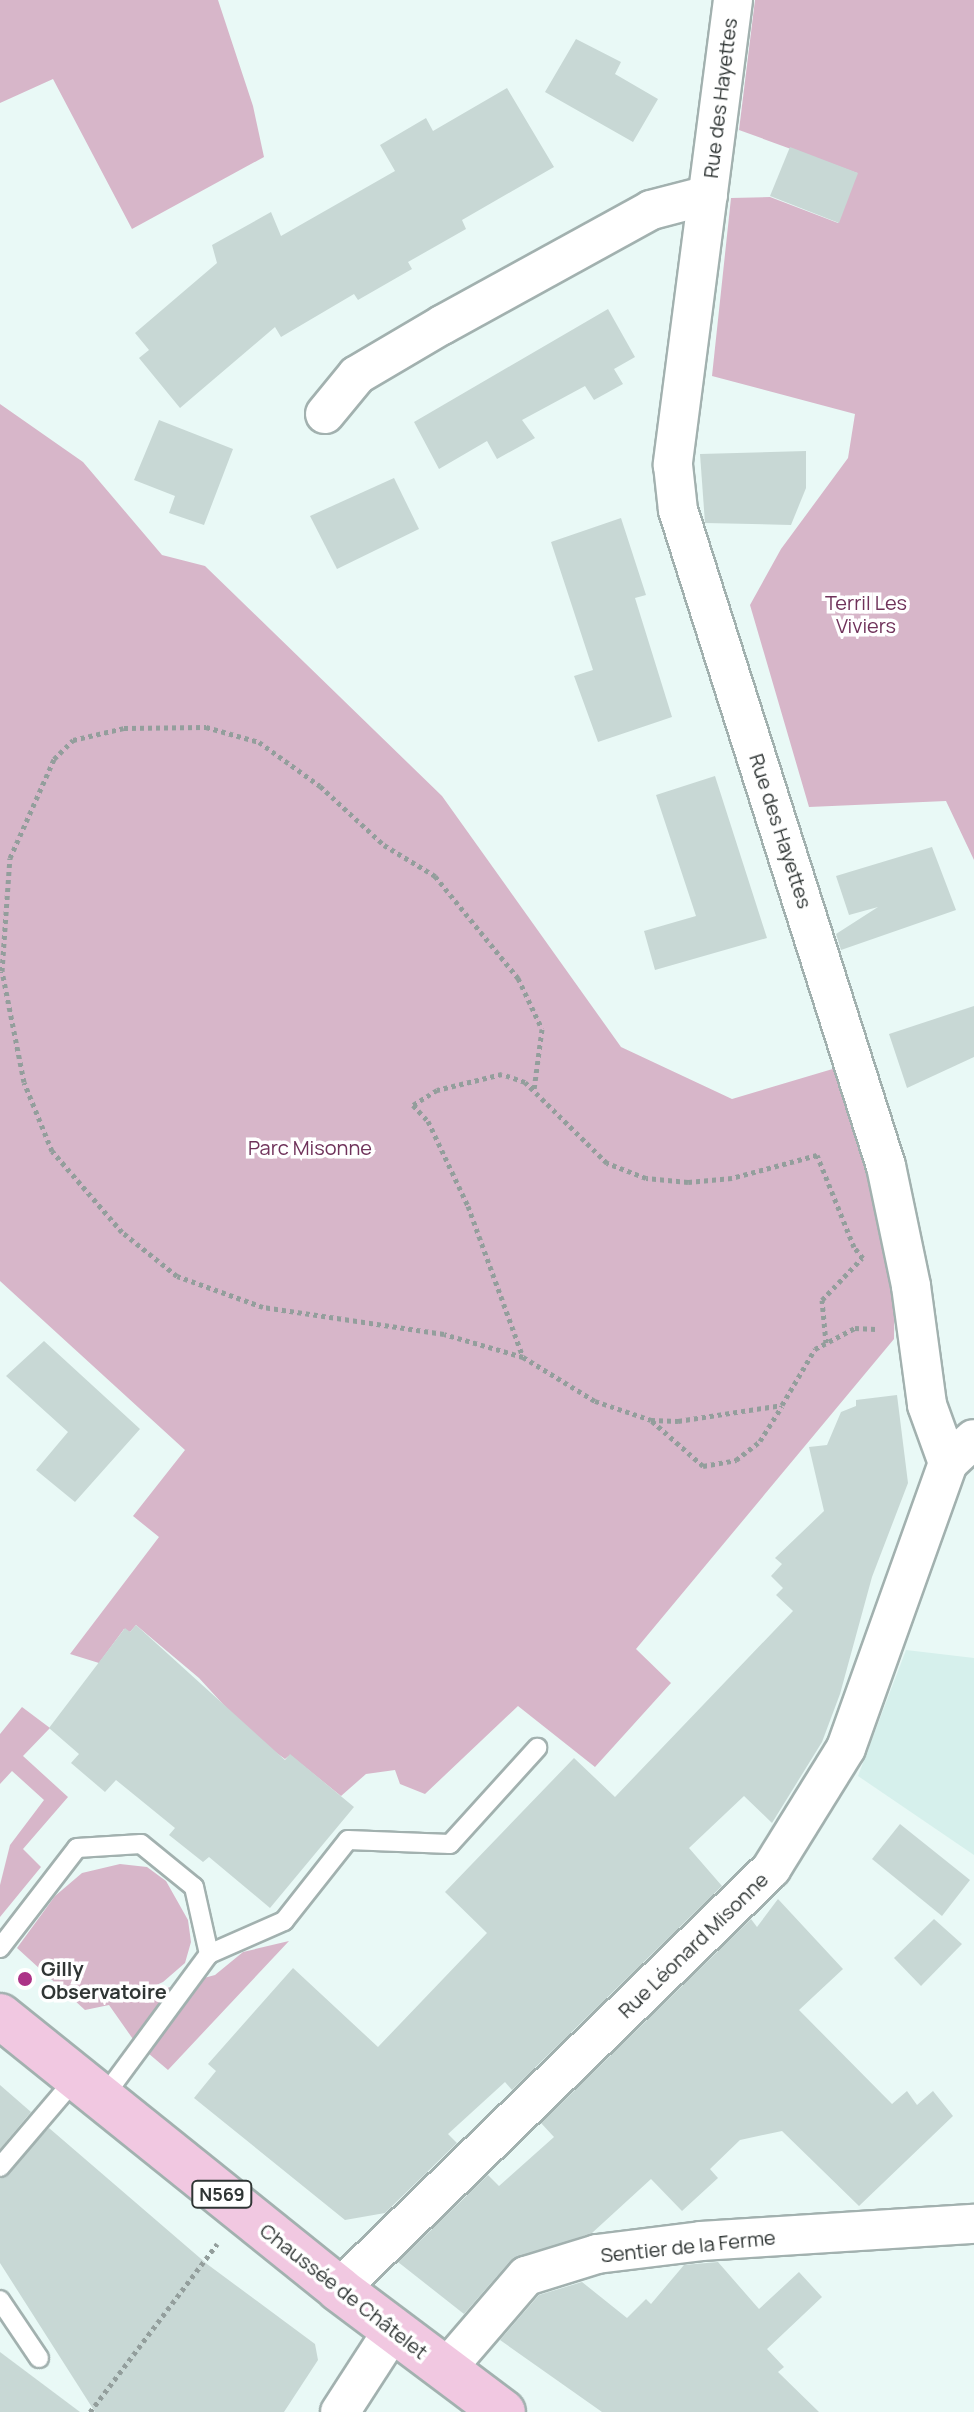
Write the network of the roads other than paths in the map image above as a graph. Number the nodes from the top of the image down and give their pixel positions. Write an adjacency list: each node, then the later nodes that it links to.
1 (733, 0): 2 (street, Rue des Hayettes)
2 (708, 195): 3 (street, Rue des Hayettes); 4 (street, Rue des Hayettes)
3 (325, 414)
4 (961, 1451): 12 (street, Rue Léonard Misonne)
5 (537, 1748): 7 (lane)
6 (0, 1948): 7 (lane)
7 (209, 1954): 9 (lane)
8 (0, 2016): 9 (main road, Chaussée de Châtelet / N569)
9 (89, 2088): 10 (lane); 12 (main road, Chaussée de Châtelet / N569)
10 (0, 2167)
11 (974, 2224): 16 (street, Sentier de la Ferme)
12 (339, 2289): 14 (main road, Chaussée de Châtelet / N569)
13 (0, 2300): 15 (lane)
14 (393, 2330): 16 (main road, Chaussée de Châtelet / N569); 17 (street)
15 (39, 2358)
16 (446, 2369): 18 (main road, Chaussée de Châtelet / N569)
17 (340, 2412)
18 (503, 2412)

